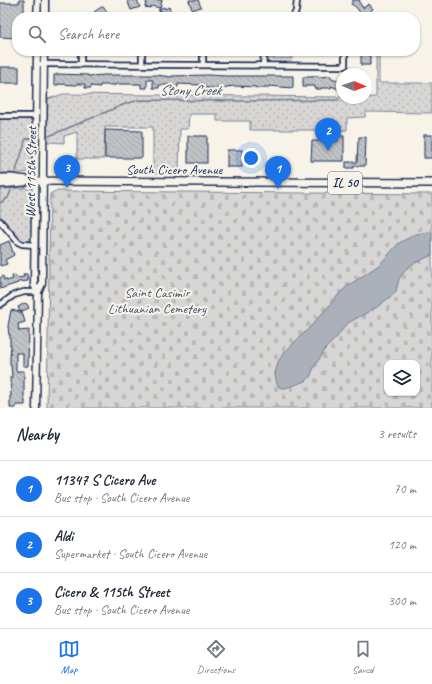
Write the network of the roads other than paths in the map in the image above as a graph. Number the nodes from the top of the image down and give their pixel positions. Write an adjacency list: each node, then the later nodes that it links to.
1 (38, 0): 4 (street)
2 (45, 0): 5 (street)
3 (297, 0): 6 (street)
4 (38, 12)
5 (45, 12)
6 (296, 12)
7 (37, 56): 14 (street, West 115th Street)
8 (44, 56): 15 (street, West 115th Street)
9 (81, 56): 16 (street)
10 (142, 56): 17 (street)
11 (203, 56): 18 (street)
12 (264, 56): 19 (street)
13 (345, 56): 19 (street)
14 (37, 64): 15 (street); 21 (street, West 115th Street)
15 (44, 64): 16 (street); 23 (street, West 115th Street)
16 (81, 64): 17 (street)
17 (142, 64): 18 (street)
18 (203, 65): 19 (street)
19 (264, 65)
20 (0, 116): 21 (street)
21 (36, 116): 23 (street, West 115th Street)
22 (0, 178): 23 (main road, IL 50)
23 (39, 181): 24 (main road, South Cicero Avenue / IL 50); 25 (main road, IL 50); 27 (street, West 115th Street); 28 (street, West 115th Street)
24 (432, 183)
25 (0, 184)
26 (0, 221): 27 (street)
27 (35, 244): 28 (street, West 115th Street)
28 (38, 292): 29 (street); 30 (street, West 115th Street)
29 (0, 305)
30 (36, 408)

